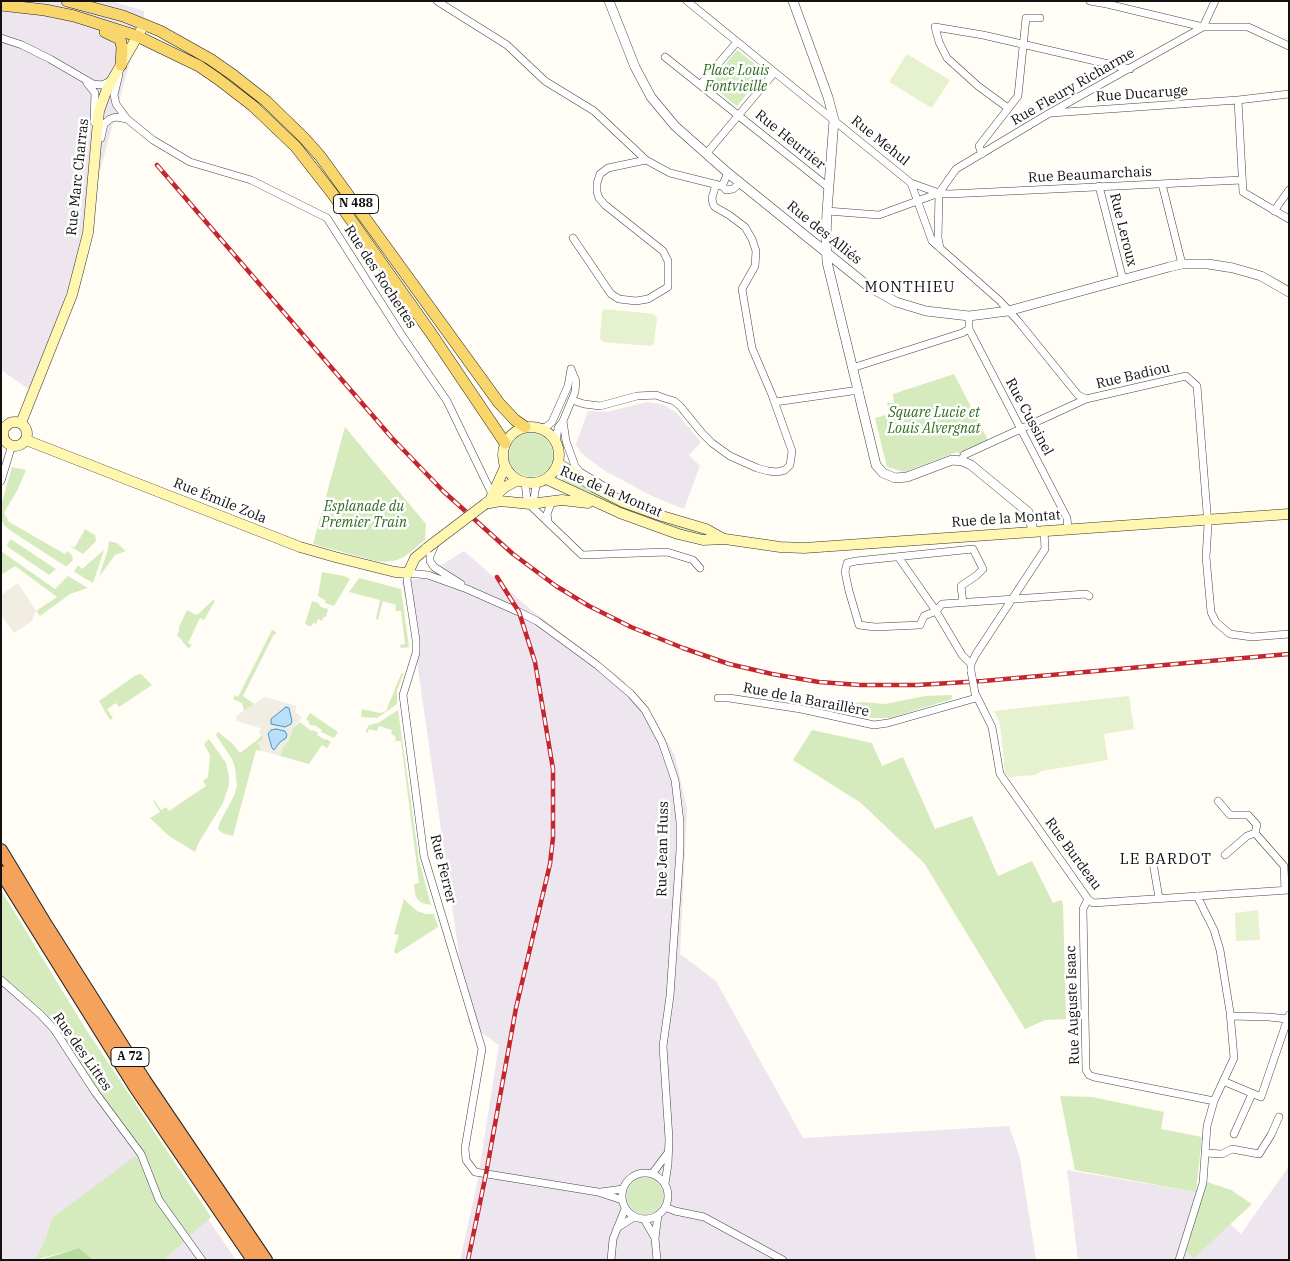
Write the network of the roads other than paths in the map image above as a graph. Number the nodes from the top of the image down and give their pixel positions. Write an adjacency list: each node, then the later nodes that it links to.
1 (67, 1): 11 (main road, N 488)
2 (438, 1): 37 (street)
3 (609, 1): 34 (street, Rue des Alliés)
4 (687, 1): 15 (street, Rue Mehul)
5 (793, 1): 32 (street)
6 (1090, 1): 12 (street)
7 (1215, 1): 12 (street)
8 (1, 4): 9 (main road, N 488)
9 (45, 10): 11 (main road); 13 (main road, N 488); 20 (main road)
10 (1040, 18): 16 (street)
11 (144, 25): 13 (main road, Rue Marc Charras); 19 (main road, N 488)
12 (1203, 28): 17 (street); 21 (street, Rue Fleury Richarme)
13 (137, 36): 19 (main road); 20 (main road, Rue Marc Charras); 74 (main road, N 488)
14 (1, 38): 23 (street)
15 (737, 42): 22 (street, Rue Mehul); 25 (street)
16 (1023, 44): 21 (street); 28 (street); 28 (street)
17 (1289, 46)
18 (665, 56): 25 (street, Rue Heurtier)
19 (210, 59): 68 (main road, N 488)
20 (120, 66): 24 (main road, Rue Marc Charras); 31 (street, Rue des Rochettes)
21 (1130, 69): 29 (street, Rue Fleury Richarme)
22 (774, 72): 30 (street); 32 (street, Rue Mehul)
23 (84, 79): 24 (street); 33 (street)
24 (112, 80): 33 (main road, Rue Marc Charras)
25 (700, 85): 30 (street, Rue Heurtier)
26 (1289, 94): 27 (street, Rue Ducaruge)
27 (1238, 100): 29 (street, Rue Ducaruge); 39 (street)
28 (1008, 108): 35 (street)
29 (1048, 114): 35 (street, Rue Fleury Richarme)
30 (738, 115): 34 (street); 45 (street, Rue Heurtier)
31 (127, 119): 36 (street); 82 (street, Rue des Rochettes)
32 (834, 120): 41 (street, Rue Mehul); 45 (street)
33 (96, 135): 36 (main road, Rue Marc Charras)
34 (706, 154): 38 (street, Rue des Alliés)
35 (982, 154): 47 (street, Rue Fleury Richarme)
36 (94, 157): 67 (main road, Rue Marc Charras)
37 (646, 160): 43 (street); 52 (street)
38 (728, 173): 40 (street, Rue des Alliés); 43 (street)
39 (1242, 180): 42 (street, Rue Beaumarchais); 49 (street)
40 (740, 183): 43 (street); 54 (street, Rue des Alliés)
41 (911, 183): 47 (street, Rue Mehul); 48 (street, Rue Mehul)
42 (1162, 184): 44 (street, Rue Beaumarchais); 55 (street)
43 (719, 185): 65 (street)
44 (1099, 186): 47 (street, Rue Beaumarchais); 56 (street, Rue Leroux)
45 (828, 187): 50 (street)
46 (1289, 190): 49 (street)
47 (939, 193): 48 (street); 53 (street)
48 (919, 200): 50 (street); 53 (street, Rue Mehul)
49 (1274, 210): 51 (street)
50 (827, 211): 54 (street)
51 (1289, 219)
52 (572, 238)
53 (940, 248): 58 (street, Rue Badiou)
54 (827, 252): 59 (street, Rue des Alliés); 61 (street)
55 (1182, 264): 56 (street, Rue des Alliés); 57 (street, Rue des Alliés)
56 (1123, 280): 58 (street, Rue des Alliés)
57 (1289, 292)
58 (1008, 311): 59 (street, Rue des Alliés); 63 (street, Rue Badiou)
59 (969, 316): 60 (street, Rue Cussinel)
60 (969, 329): 61 (street); 71 (street, Rue Cussinel)
61 (852, 368): 62 (street)
62 (858, 390): 65 (street); 76 (street)
63 (1086, 399): 71 (street); 90 (street, Rue Badiou)
64 (572, 400): 65 (street); 66 (street, Rue de la Montat); 70 (street, Rue de la Montat)
65 (775, 402)
66 (564, 421): 73 (street, Rue de la Montat); 84 (street, Rue de la Montat)
67 (21, 423): 69 (main road); 72 (main road)
68 (525, 427): 70 (main road); 74 (main road)
69 (3, 428): 75 (main road)
70 (540, 428): 73 (main road)
71 (1022, 429): 76 (street); 91 (street, Rue Cussinel)
72 (26, 440): 75 (main road); 98 (main road, Rue Émile Zola)
73 (556, 442): 77 (main road)
74 (505, 443): 78 (main road)
75 (12, 445): 80 (street)
76 (962, 461): 92 (street)
77 (558, 463): 79 (main road); 84 (main road, Rue de la Montat)
78 (505, 467): 81 (main road); 82 (main road)
79 (542, 480): 81 (main road); 86 (street); 87 (main road, Rue de la Montat)
80 (1, 481)
81 (522, 481): 85 (main road); 86 (street)
82 (492, 494): 85 (main road)
83 (552, 501): 86 (main road); 87 (main road); 89 (street)
84 (623, 502): 94 (main road, Rue de la Montat)
85 (485, 504): 86 (main road); 95 (main road, bridge)
86 (530, 504): 89 (street)
87 (620, 513): 94 (main road, Rue de la Montat)
88 (1289, 514): 90 (main road, Rue de la Montat)
89 (548, 520): 97 (street)
90 (1207, 520): 91 (main road, Rue de la Montat); 104 (street)
91 (1068, 529): 93 (main road, Rue de la Montat)
92 (1033, 530): 93 (main road, Rue de la Montat); 94 (main road, Rue de la Montat)
93 (1044, 530): 101 (street)
94 (725, 540)
95 (429, 550): 98 (main road); 99 (street, Rue Jean Huss)
96 (899, 558): 102 (street); 103 (street, Rue Burdeau); 103 (street)
97 (700, 568)
98 (408, 573): 99 (street, Rue Jean Huss); 131 (street, Rue Ferrer)
99 (467, 589): 126 (street, Rue Jean Huss)
100 (1089, 596): 101 (street)
101 (1012, 599): 102 (street); 105 (street)
102 (962, 603): 103 (street)
103 (936, 611): 105 (street, Rue Burdeau)
104 (1289, 634)
105 (971, 668): 106 (street, Rue Burdeau, bridge)
106 (975, 696): 107 (street, Rue de la Baraillère); 117 (street, Rue Burdeau)
107 (718, 698)
108 (1218, 801): 109 (street)
109 (1255, 833): 111 (street); 114 (street)
110 (1, 850): 142 (highway, A 72)
111 (1225, 855)
112 (1152, 857): 116 (street)
113 (1, 872): 141 (highway, A 72)
114 (1287, 890): 115 (street, Rue Burdeau)
115 (1197, 896): 116 (street, Rue Burdeau); 119 (street)
116 (1159, 898): 117 (street, Rue Burdeau)
117 (1088, 899): 123 (street, Rue Auguste Isaac)
118 (1, 980): 140 (street, Rue des Littes)
119 (1230, 1016): 120 (street); 121 (street)
120 (1288, 1017): 122 (street)
121 (1223, 1081): 122 (street); 123 (street)
122 (1252, 1094): 125 (street)
123 (1214, 1100): 127 (street)
124 (1279, 1117): 127 (street)
125 (1234, 1134)
126 (669, 1152): 128 (street); 129 (street, Rue Jean Huss)
127 (1205, 1153): 146 (street)
128 (652, 1174): 129 (street); 130 (street)
129 (665, 1184): 133 (street)
130 (623, 1189): 131 (street); 132 (street)
131 (598, 1192): 132 (street)
132 (622, 1200): 134 (street)
133 (665, 1207): 135 (street); 145 (street)
134 (625, 1209): 136 (street); 138 (street)
135 (658, 1215): 137 (street); 139 (street)
136 (634, 1217): 137 (street); 138 (street)
137 (644, 1219): 139 (street)
138 (617, 1228): 143 (street)
139 (655, 1238): 144 (street)
140 (202, 1260)
141 (253, 1260)
142 (266, 1260)
143 (611, 1260)
144 (657, 1260)
145 (783, 1260)
146 (1179, 1260)

